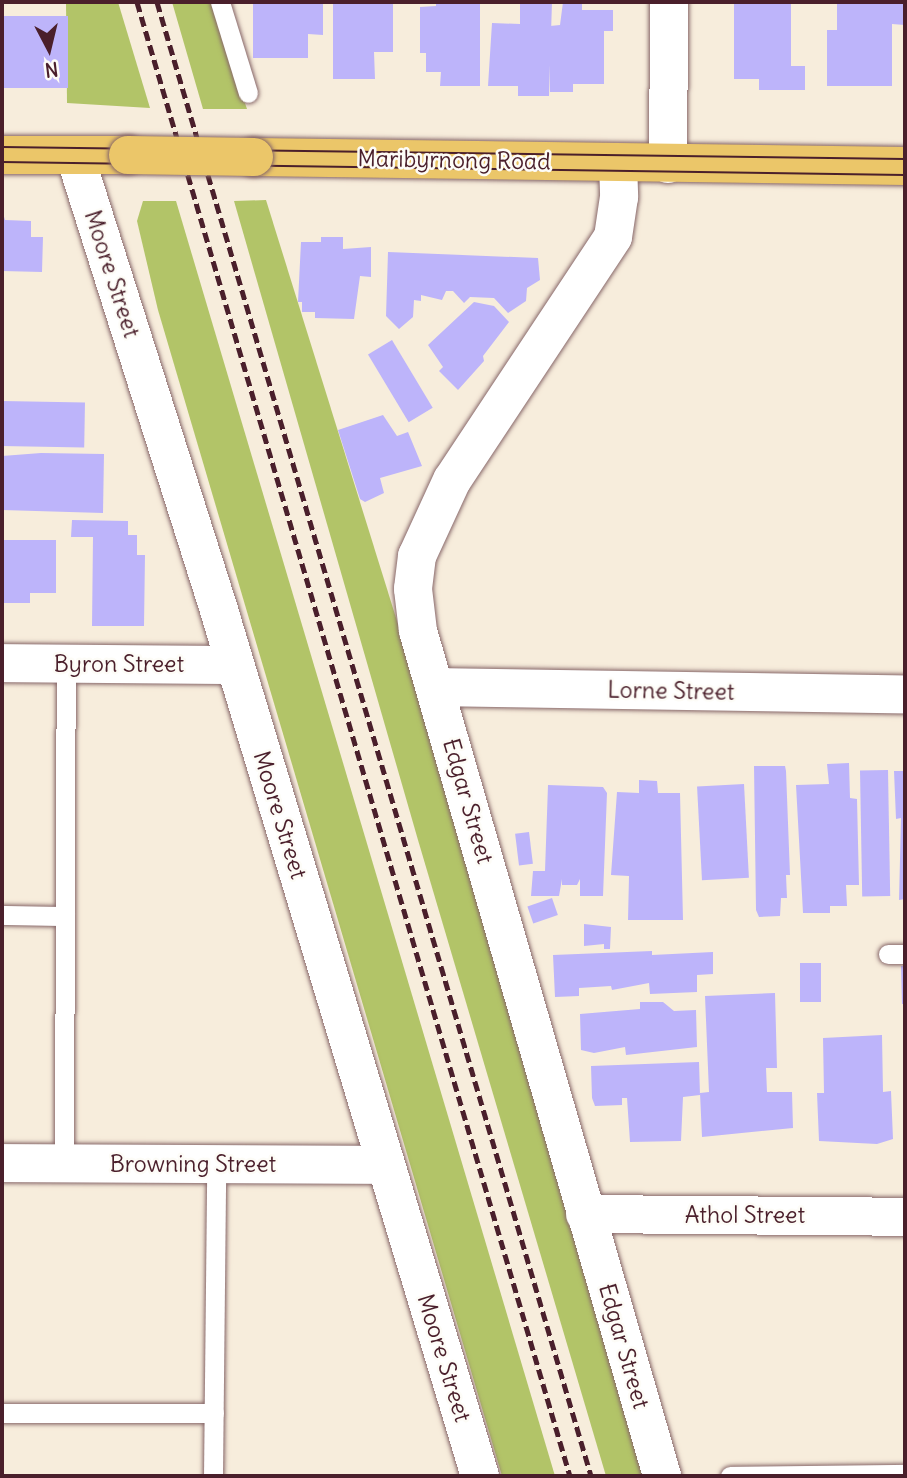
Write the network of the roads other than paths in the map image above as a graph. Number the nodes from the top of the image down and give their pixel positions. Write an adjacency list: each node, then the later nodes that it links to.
1 (220, 2): 3 (lane)
2 (669, 2): 7 (street)
3 (248, 93)
4 (2, 155): 5 (main road, Maribyrnong Road)
5 (75, 156): 6 (main road, Maribyrnong Road, bridge); 11 (street, Moore Street)
6 (618, 163): 7 (main road, Maribyrnong Road); 12 (street, Edgar Street)
7 (668, 163): 8 (main road, Maribyrnong Road)
8 (905, 166)
9 (2, 663): 10 (street, Byron Street)
10 (66, 664): 11 (street, Byron Street); 15 (lane)
11 (235, 665): 19 (street, Moore Street)
12 (436, 687): 13 (street, Lorne Street); 20 (street, Edgar Street)
13 (905, 694)
14 (2, 915): 15 (lane)
15 (65, 916): 17 (lane)
16 (2, 1163): 17 (street, Browning Street)
17 (64, 1163): 18 (street, Browning Street)
18 (216, 1164): 19 (street, Browning Street); 23 (lane)
19 (385, 1165): 26 (street, Moore Street)
20 (585, 1214): 21 (street, Athol Street); 27 (street, Edgar Street)
21 (905, 1217)
22 (2, 1412): 23 (lane)
23 (214, 1413): 25 (lane)
24 (905, 1474): 28 (lane)
25 (213, 1476)
26 (480, 1476)
27 (662, 1476)
28 (730, 1476)

